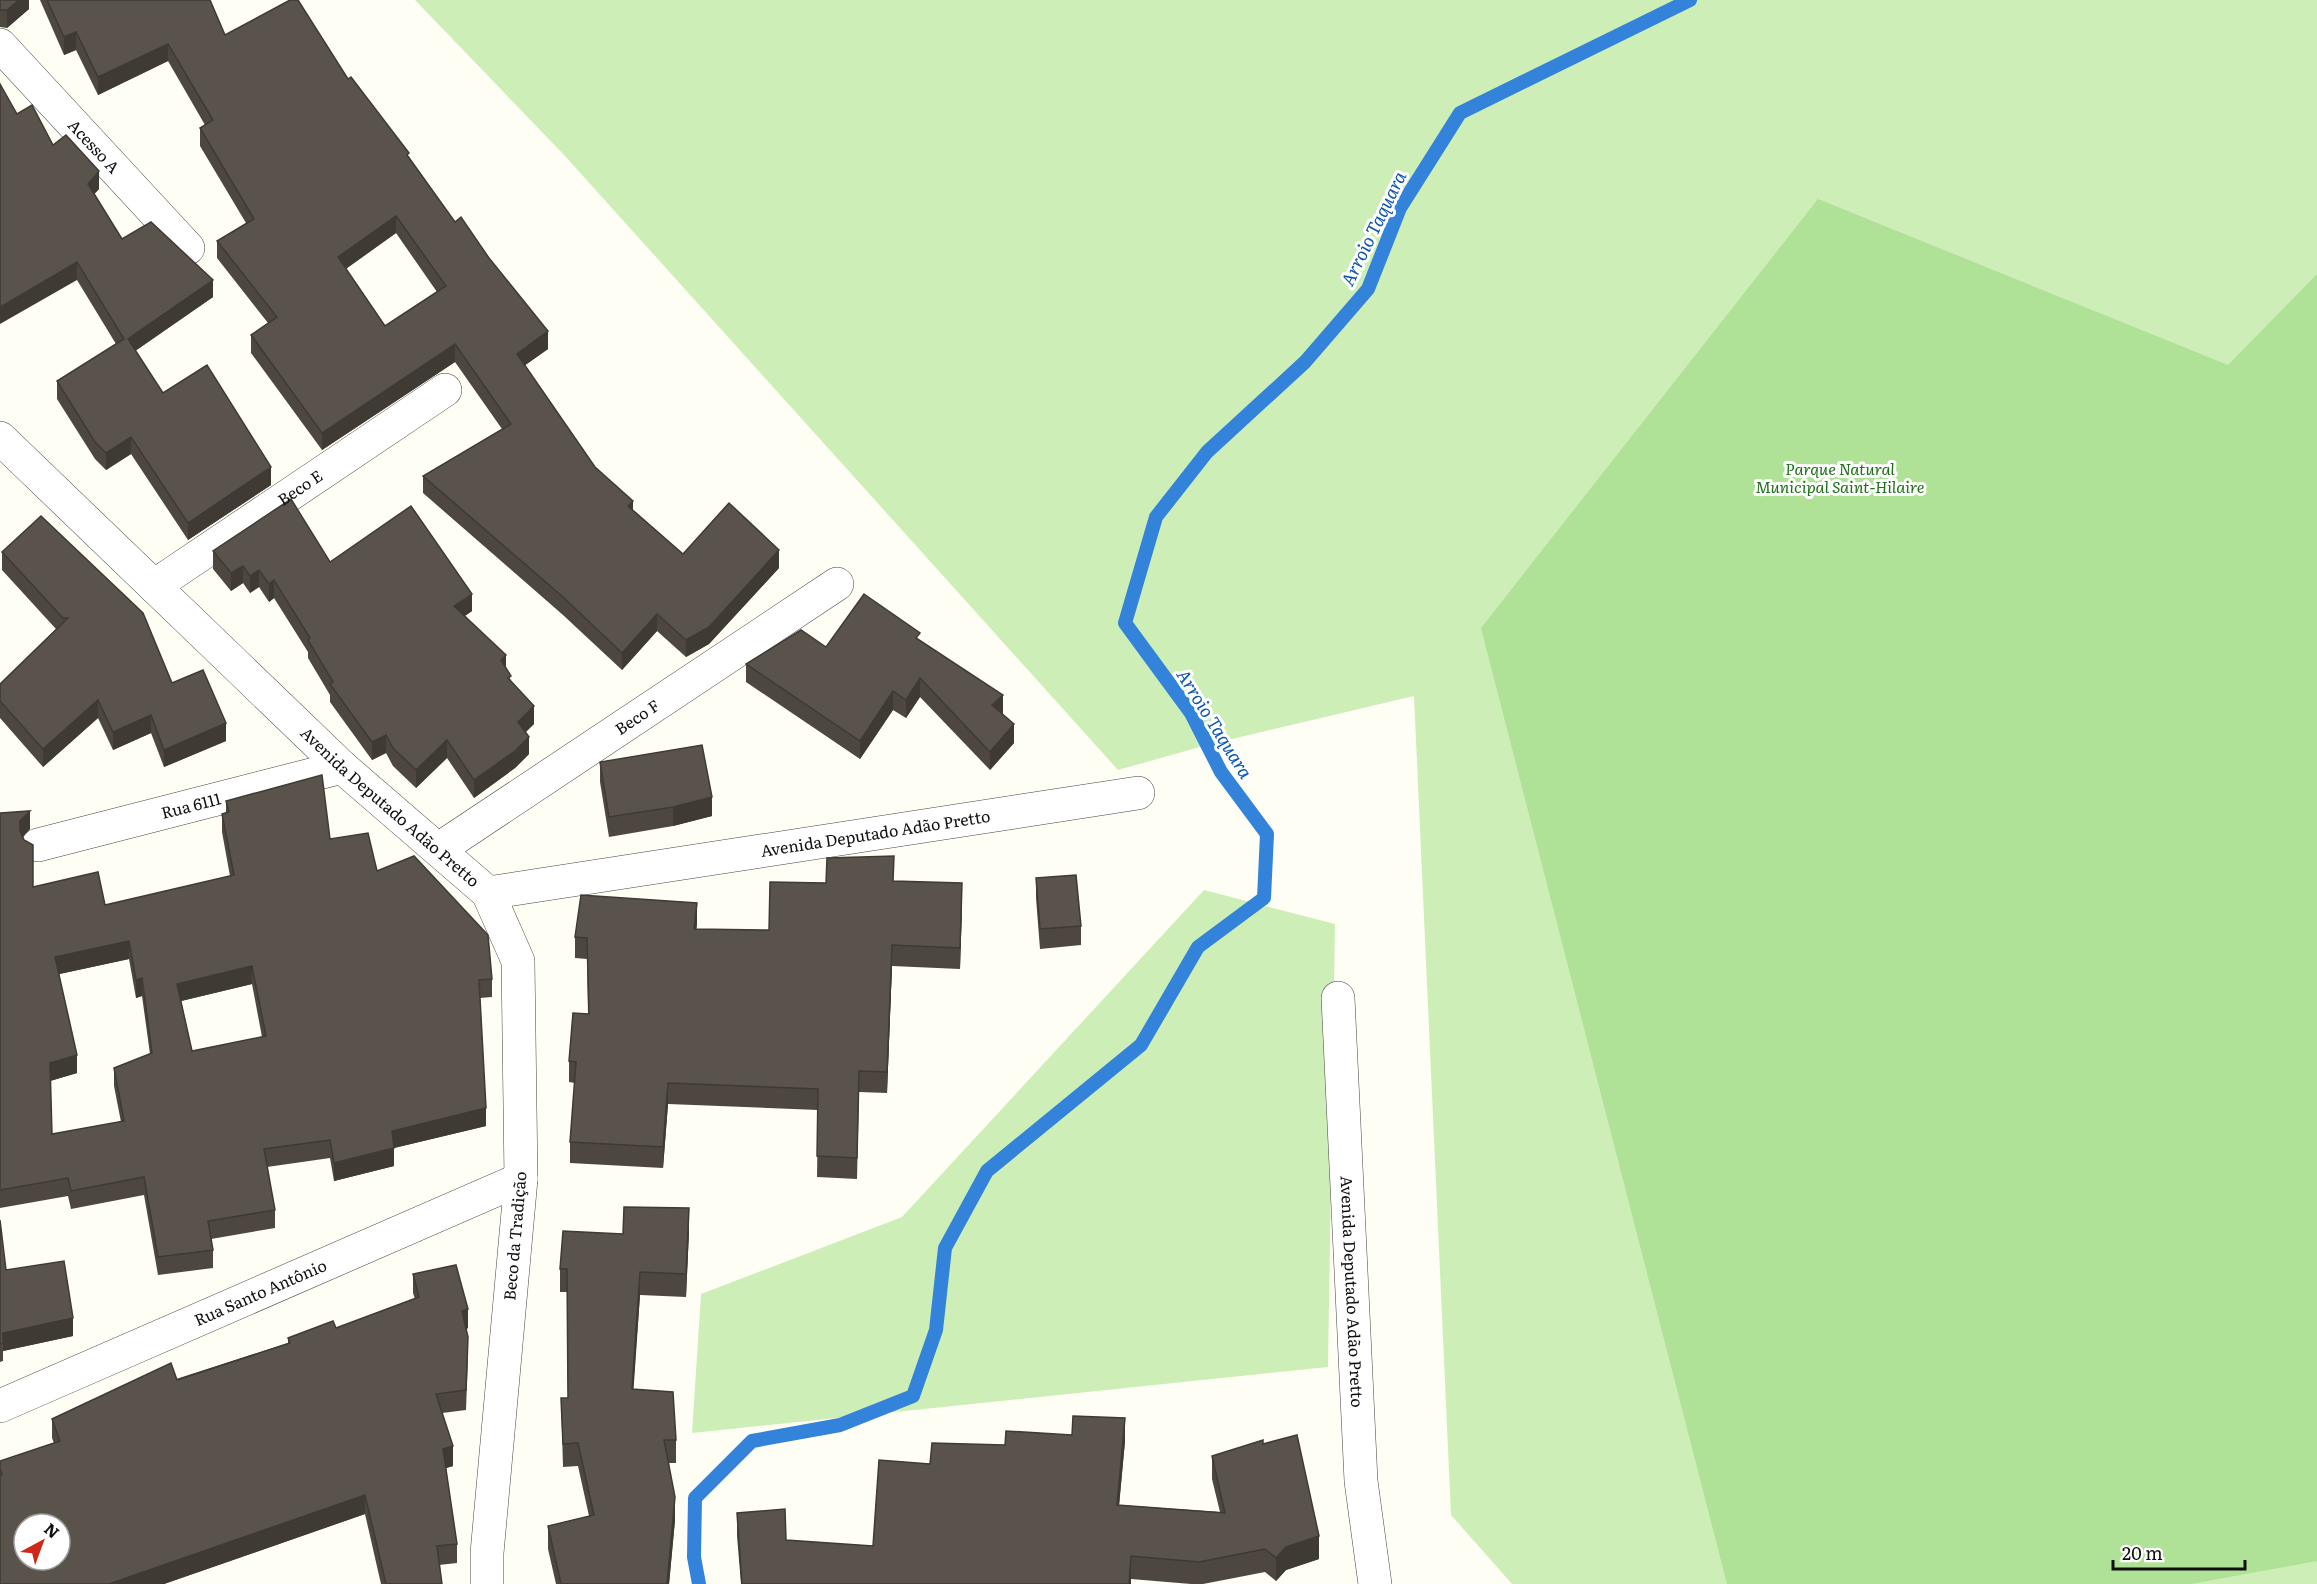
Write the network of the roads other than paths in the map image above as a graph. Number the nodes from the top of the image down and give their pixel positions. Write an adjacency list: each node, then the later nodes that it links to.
1 (0, 45): 2 (street, Acesso A)
2 (188, 248)
3 (446, 390): 6 (street, Beco E)
4 (0, 438): 6 (street, Avenida Deputado Adão Pretto)
5 (837, 584): 10 (street, Beco F)
6 (154, 586): 7 (street, Avenida Deputado Adão Pretto)
7 (342, 767): 9 (street, Rua 6111); 10 (street, Avenida Deputado Adão Pretto)
8 (1138, 793): 11 (street, Avenida Deputado Adão Pretto)
9 (38, 845)
10 (439, 849): 11 (street, Avenida Deputado Adão Pretto)
11 (488, 893): 13 (street, Beco da Tradição)
12 (1338, 998): 16 (street, Avenida Deputado Adão Pretto)
13 (521, 1179): 14 (street, Rua Santo Antônio); 15 (street, Beco da Tradição)
14 (0, 1406)
15 (487, 1584)
16 (1375, 1584)

